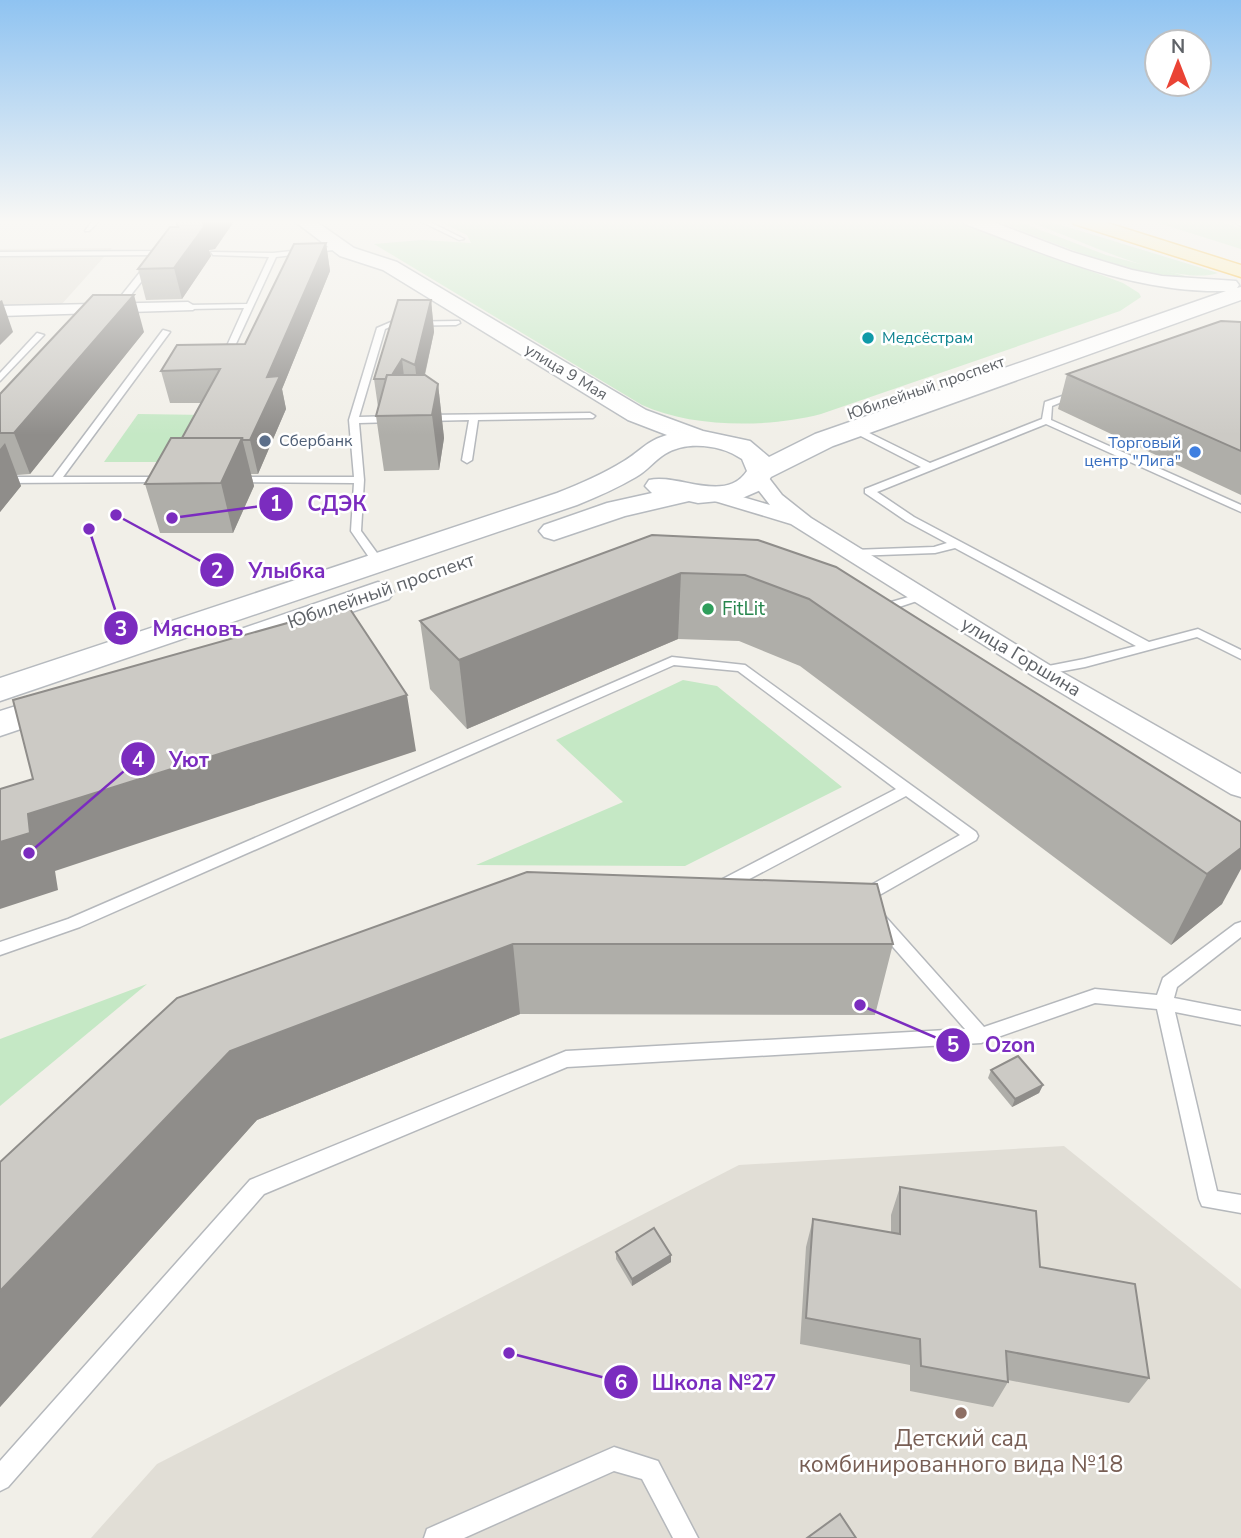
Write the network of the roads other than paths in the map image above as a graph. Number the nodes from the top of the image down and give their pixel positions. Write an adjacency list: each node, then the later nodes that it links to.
1 (129, 292): 10 (lane)
2 (256, 292): 8 (lane)
3 (406, 292): 13 (main road, улица 9 Мая)
4 (433, 292): 24 (main road, улица 9 Мая)
5 (1146, 292): 11 (main road)
6 (1210, 292): 11 (main road, Юбилейный проспект)
7 (1229, 292): 23 (main road, Юбилейный проспект)
8 (250, 306): 9 (lane); 16 (lane)
9 (188, 307): 10 (street)
10 (116, 308): 12 (street)
11 (1143, 308): 24 (main road, Юбилейный проспект)
12 (0, 311)
13 (456, 323): 21 (lane); 26 (main road, улица 9 Мая)
14 (166, 332): 30 (lane)
15 (40, 335): 17 (lane)
16 (222, 365)
17 (0, 377)
18 (1086, 391): 22 (lane)
19 (590, 416): 20 (lane)
20 (474, 418): 21 (lane); 25 (lane)
21 (354, 420): 33 (lane)
22 (1046, 421): 27 (lane); 35 (lane)
23 (854, 429): 27 (lane); 28 (main road, Юбилейный проспект)
24 (707, 439): 26 (main road, Юбилейный проспект); 28 (main road, Юбилейный проспект)
25 (467, 460)
26 (643, 461): 34 (main road); 39 (main road, Юбилейный проспект)
27 (929, 467): 37 (lane)
28 (760, 474): 34 (main road, Юбилейный проспект); 36 (street, улица Горшина)
29 (0, 480): 30 (lane)
30 (56, 480): 31 (lane)
31 (180, 480)
32 (221, 480): 33 (lane)
33 (359, 480): 39 (lane)
34 (700, 494): 36 (street, улица Горшина); 42 (main road, Юбилейный проспект)
35 (1241, 509)
36 (803, 523): 38 (street, улица Горшина)
37 (956, 544): 38 (lane); 43 (lane)
38 (853, 553): 40 (street, улица Горшина)
39 (379, 564): 46 (main road, Юбилейный проспект)
40 (922, 596): 41 (lane); 45 (street, улица Горшина)
41 (862, 615)
42 (221, 647)
43 (1147, 647): 44 (lane); 45 (lane)
44 (1241, 655)
45 (1042, 671): 49 (street, улица Горшина)
46 (0, 690)
47 (91, 692): 48 (main road)
48 (0, 724)
49 (1241, 787)
50 (907, 789): 51 (lane); 53 (lane); 56 (lane)
51 (704, 896)
52 (1241, 928): 54 (lane)
53 (0, 949)
54 (1164, 1003): 55 (lane); 56 (lane); 57 (lane)
55 (1241, 1018)
56 (981, 1036): 58 (lane)
57 (1241, 1204)
58 (0, 1479)
59 (436, 1538): 60 (lane)
60 (686, 1538)

